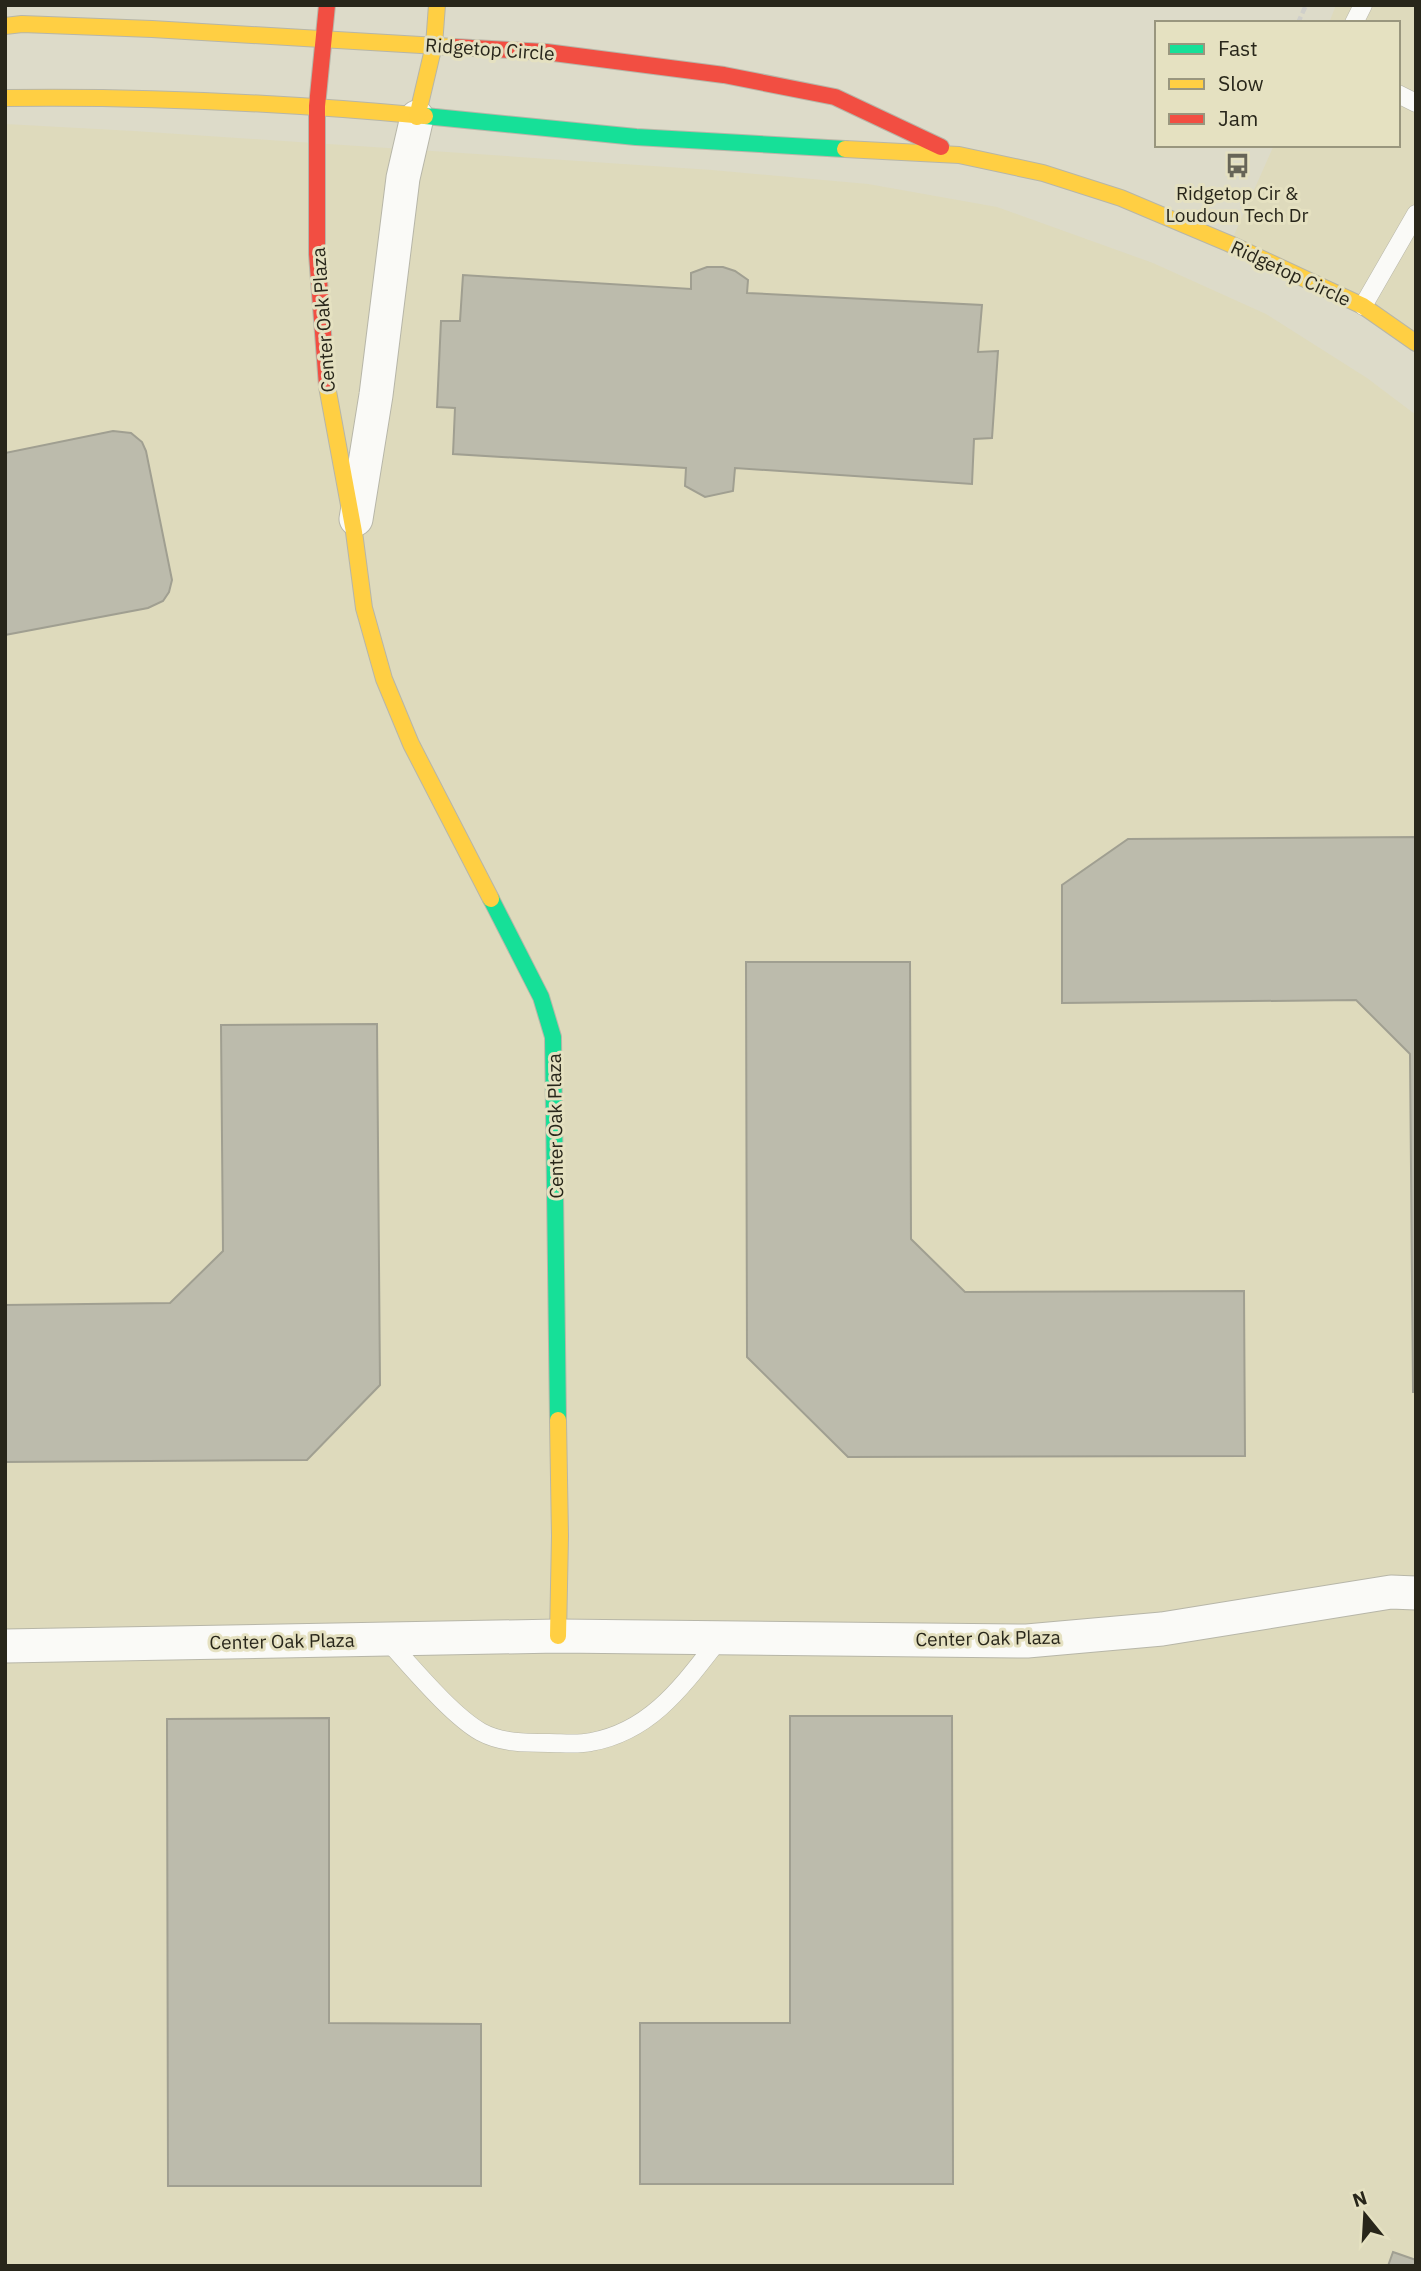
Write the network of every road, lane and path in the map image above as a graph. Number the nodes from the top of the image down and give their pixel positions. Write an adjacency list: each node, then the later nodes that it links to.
1 (327, 5): 8 (street, Center Oak Plaza)
2 (437, 5): 9 (street)
3 (1306, 5): 5 (path)
4 (1363, 5): 6 (lane)
5 (1299, 21)
6 (1355, 21)
7 (5, 26): 8 (street, Ridgetop Circle)
8 (324, 39): 9 (street, Ridgetop Circle); 13 (street, Center Oak Plaza)
9 (434, 45): 14 (street); 15 (street, Ridgetop Circle)
10 (1400, 95): 12 (lane)
11 (5, 98): 13 (street, Ridgetop Circle)
12 (1416, 103)
13 (317, 106): 14 (street, Ridgetop Circle); 19 (street, Center Oak Plaza)
14 (417, 117): 15 (street, Ridgetop Circle); 19 (street, Center Oak Plaza)
15 (959, 155): 17 (street, Ridgetop Circle)
16 (1416, 214): 17 (lane)
17 (1363, 306): 18 (street, Ridgetop Circle)
18 (1416, 343)
19 (354, 532): 21 (street, Center Oak Plaza)
20 (1416, 1592): 22 (street, Center Oak Plaza)
21 (558, 1636): 22 (street, Center Oak Plaza); 23 (street, Center Oak Plaza)
22 (720, 1638): 23 (lane)
23 (386, 1639): 24 (street, Center Oak Plaza)
24 (5, 1646)

